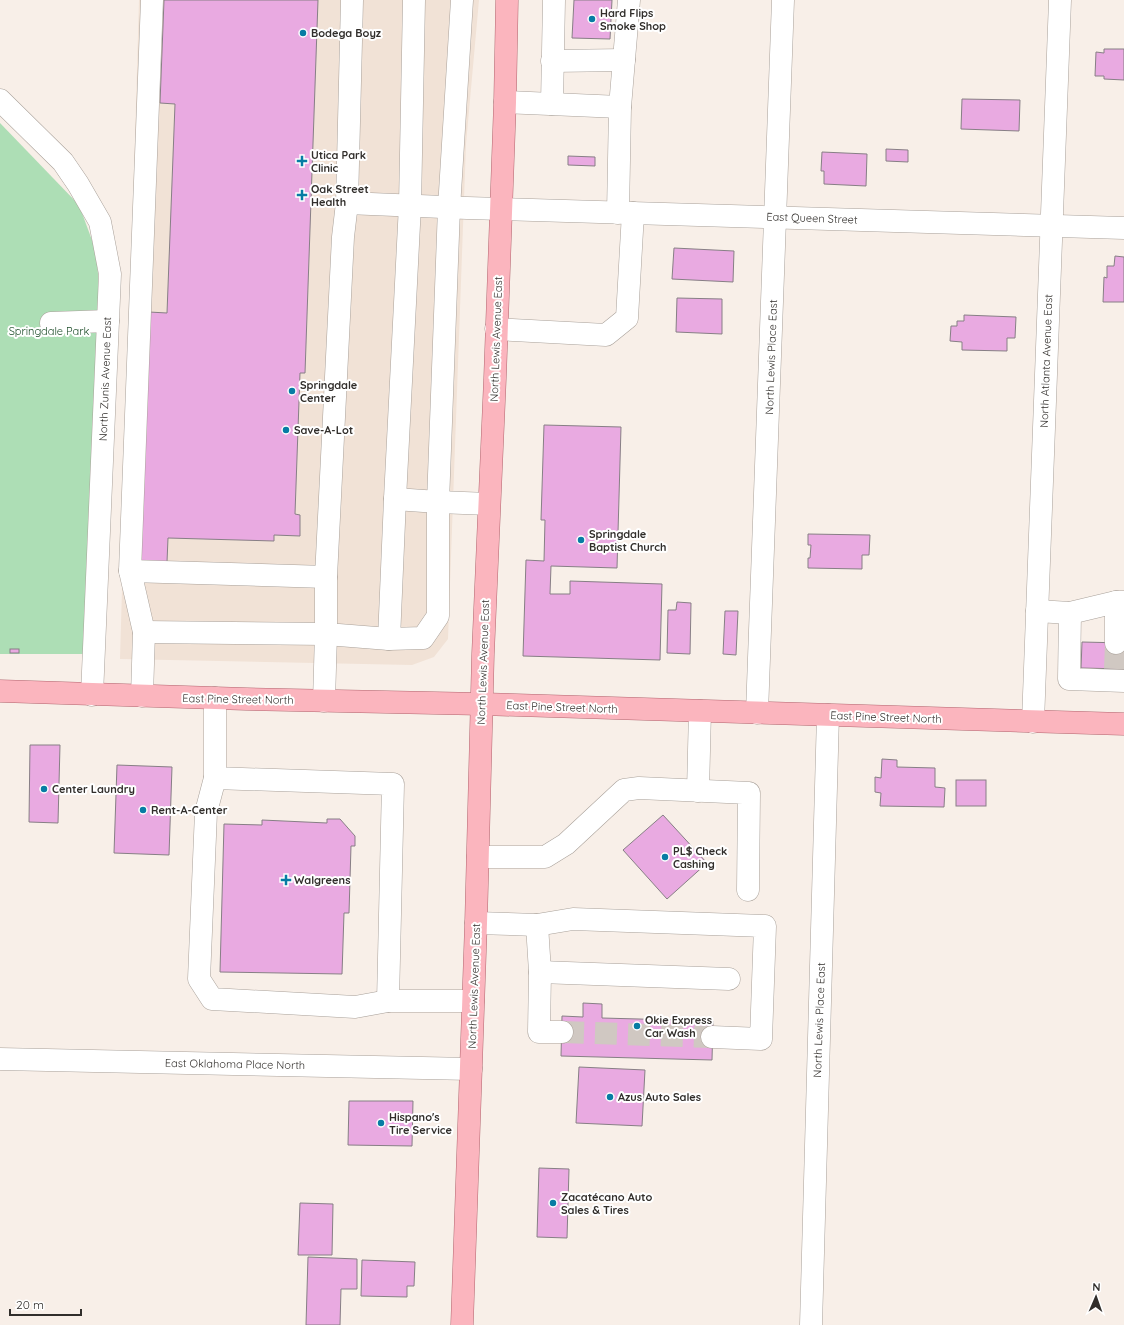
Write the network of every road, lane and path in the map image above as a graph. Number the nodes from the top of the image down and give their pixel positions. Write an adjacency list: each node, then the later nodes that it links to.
1 (152, 0): 30 (street)
2 (352, 0): 16 (street)
3 (414, 0): 17 (street)
4 (462, 0): 18 (street)
5 (507, 0): 13 (main road, North Lewis Avenue East)
6 (554, 0): 10 (street)
7 (629, 0): 11 (street)
8 (783, 0): 21 (street, North Lewis Place East)
9 (1060, 0): 22 (street, North Atlanta Avenue East)
10 (552, 60): 11 (street); 14 (street)
11 (624, 60): 15 (street)
12 (0, 100): 24 (street, North Zunis Avenue East)
13 (505, 102): 14 (street); 19 (main road, North Lewis Avenue East)
14 (552, 104): 15 (street)
15 (620, 107): 20 (street)
16 (347, 203): 17 (street, East Queen Street); 31 (street)
17 (410, 205): 18 (street, East Queen Street); 27 (street)
18 (449, 208): 19 (street, East Queen Street); 28 (street)
19 (501, 209): 20 (street, East Queen Street); 26 (main road, North Lewis Avenue East)
20 (626, 213): 21 (street, East Queen Street); 26 (street)
21 (776, 217): 22 (street, East Queen Street); 47 (street, North Lewis Place East)
22 (1051, 226): 23 (street, East Queen Street); 33 (street, North Atlanta Avenue East)
23 (1124, 228)
24 (108, 321): 25 (street); 41 (street, North Zunis Avenue East)
25 (51, 323)
26 (496, 329): 29 (main road, North Lewis Avenue East)
27 (395, 499): 28 (street); 37 (street)
28 (438, 502): 29 (street); 37 (street)
29 (489, 504): 45 (main road, North Lewis Avenue East)
30 (130, 572): 31 (street); 35 (street)
31 (326, 578): 36 (street)
32 (1120, 602): 34 (street); 38 (street)
33 (1037, 611): 34 (street); 49 (street, North Atlanta Avenue East)
34 (1070, 613): 39 (street)
35 (144, 632): 36 (street); 42 (street)
36 (326, 634): 37 (street); 44 (street)
37 (389, 639)
38 (1116, 643)
39 (1118, 677)
40 (0, 691): 41 (main road, East Pine Street North)
41 (92, 695): 42 (main road, East Pine Street North)
42 (142, 696): 43 (main road, East Pine Street North)
43 (215, 698): 44 (main road, East Pine Street North); 51 (street)
44 (324, 701): 45 (main road, East Pine Street North)
45 (482, 704): 46 (main road, East Pine Street North); 53 (main road, North Lewis Avenue East)
46 (700, 712): 47 (main road, East Pine Street North); 52 (street)
47 (757, 714): 48 (main road, East Pine Street North)
48 (828, 715): 49 (main road, East Pine Street North); 66 (street, North Lewis Place East)
49 (1033, 722): 50 (main road, East Pine Street North)
50 (1124, 724)
51 (216, 778): 59 (street); 59 (street)
52 (698, 791): 53 (street); 54 (street)
53 (478, 857): 55 (main road, North Lewis Avenue East)
54 (748, 890)
55 (476, 923): 56 (street); 60 (main road, North Lewis Avenue East)
56 (536, 925): 57 (street); 62 (street)
57 (540, 972): 58 (street); 61 (street)
58 (729, 979)
59 (388, 1001): 60 (street)
60 (473, 1001): 64 (main road, North Lewis Avenue East)
61 (562, 1032)
62 (712, 1037)
63 (0, 1059): 64 (street, East Oklahoma Place North)
64 (471, 1070): 65 (main road, North Lewis Avenue East)
65 (462, 1325)
66 (811, 1325)

